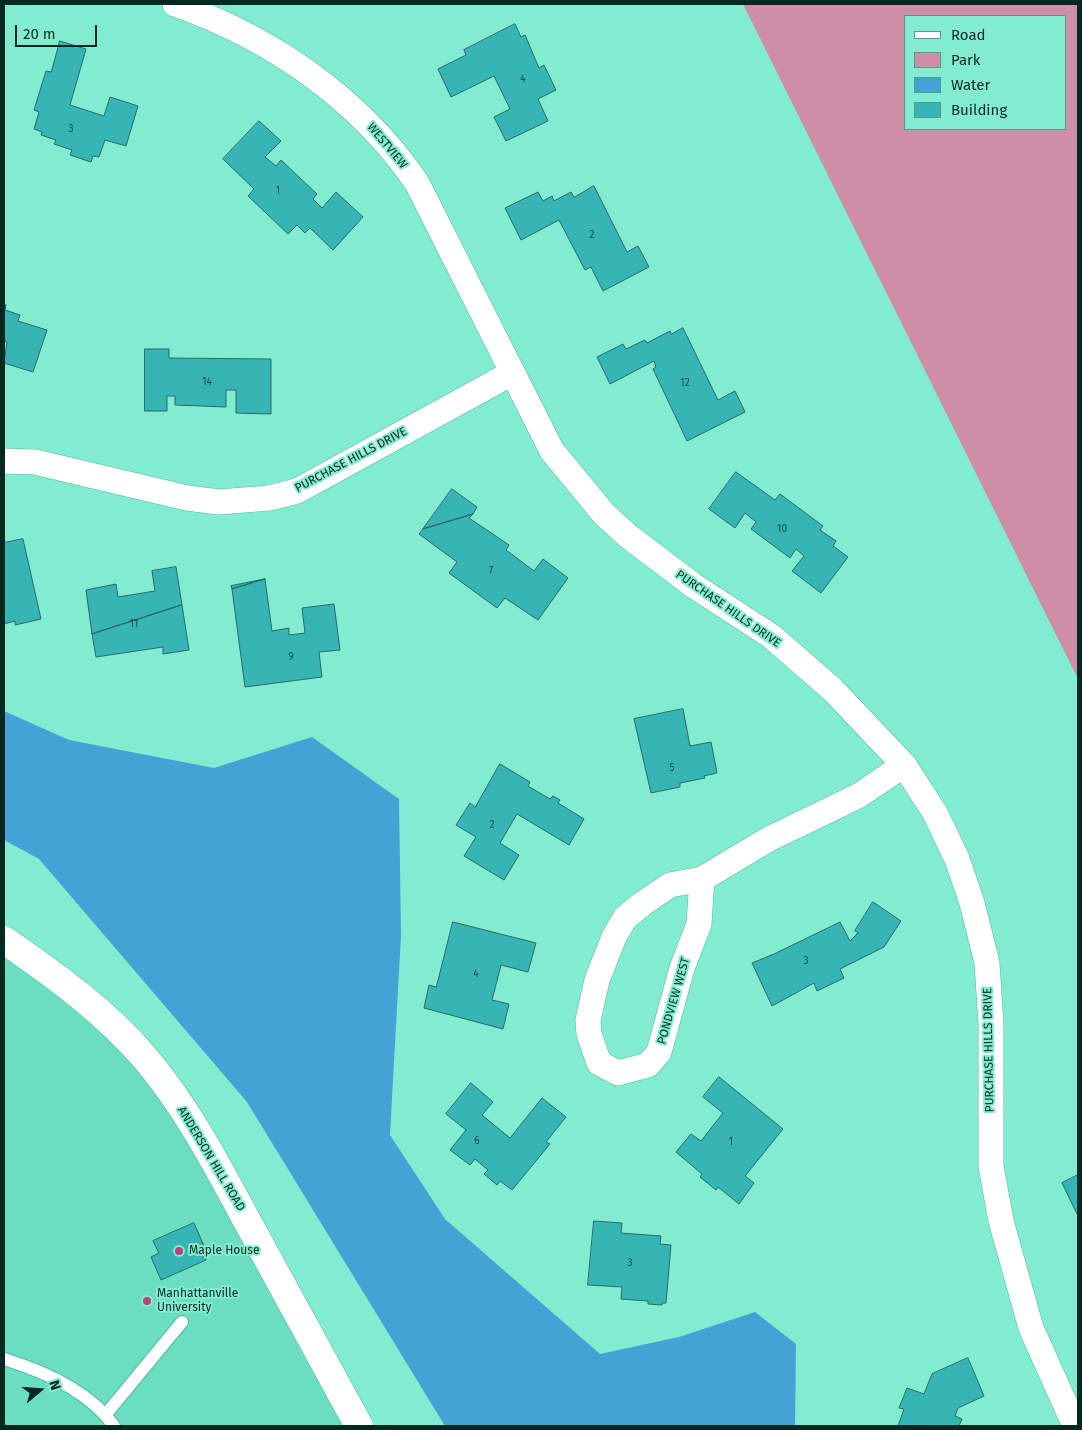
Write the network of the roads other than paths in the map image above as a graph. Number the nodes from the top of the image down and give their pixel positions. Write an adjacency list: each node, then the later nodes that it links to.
1 (175, 4): 2 (street, WESTVIEW)
2 (512, 373): 3 (street, PURCHASE HILLS DRIVE); 4 (street, PURCHASE HILLS DRIVE)
3 (4, 461)
4 (904, 765): 5 (street, PONDVIEW WEST); 12 (street, PURCHASE HILLS DRIVE)
5 (702, 880): 5 (street, PONDVIEW WEST)
6 (4, 940): 11 (main road, ANDERSON HILL ROAD)
7 (182, 1322): 9 (lane)
8 (4, 1359): 9 (lane)
9 (106, 1414): 10 (lane)
10 (114, 1426)
11 (359, 1426)
12 (1075, 1426)

